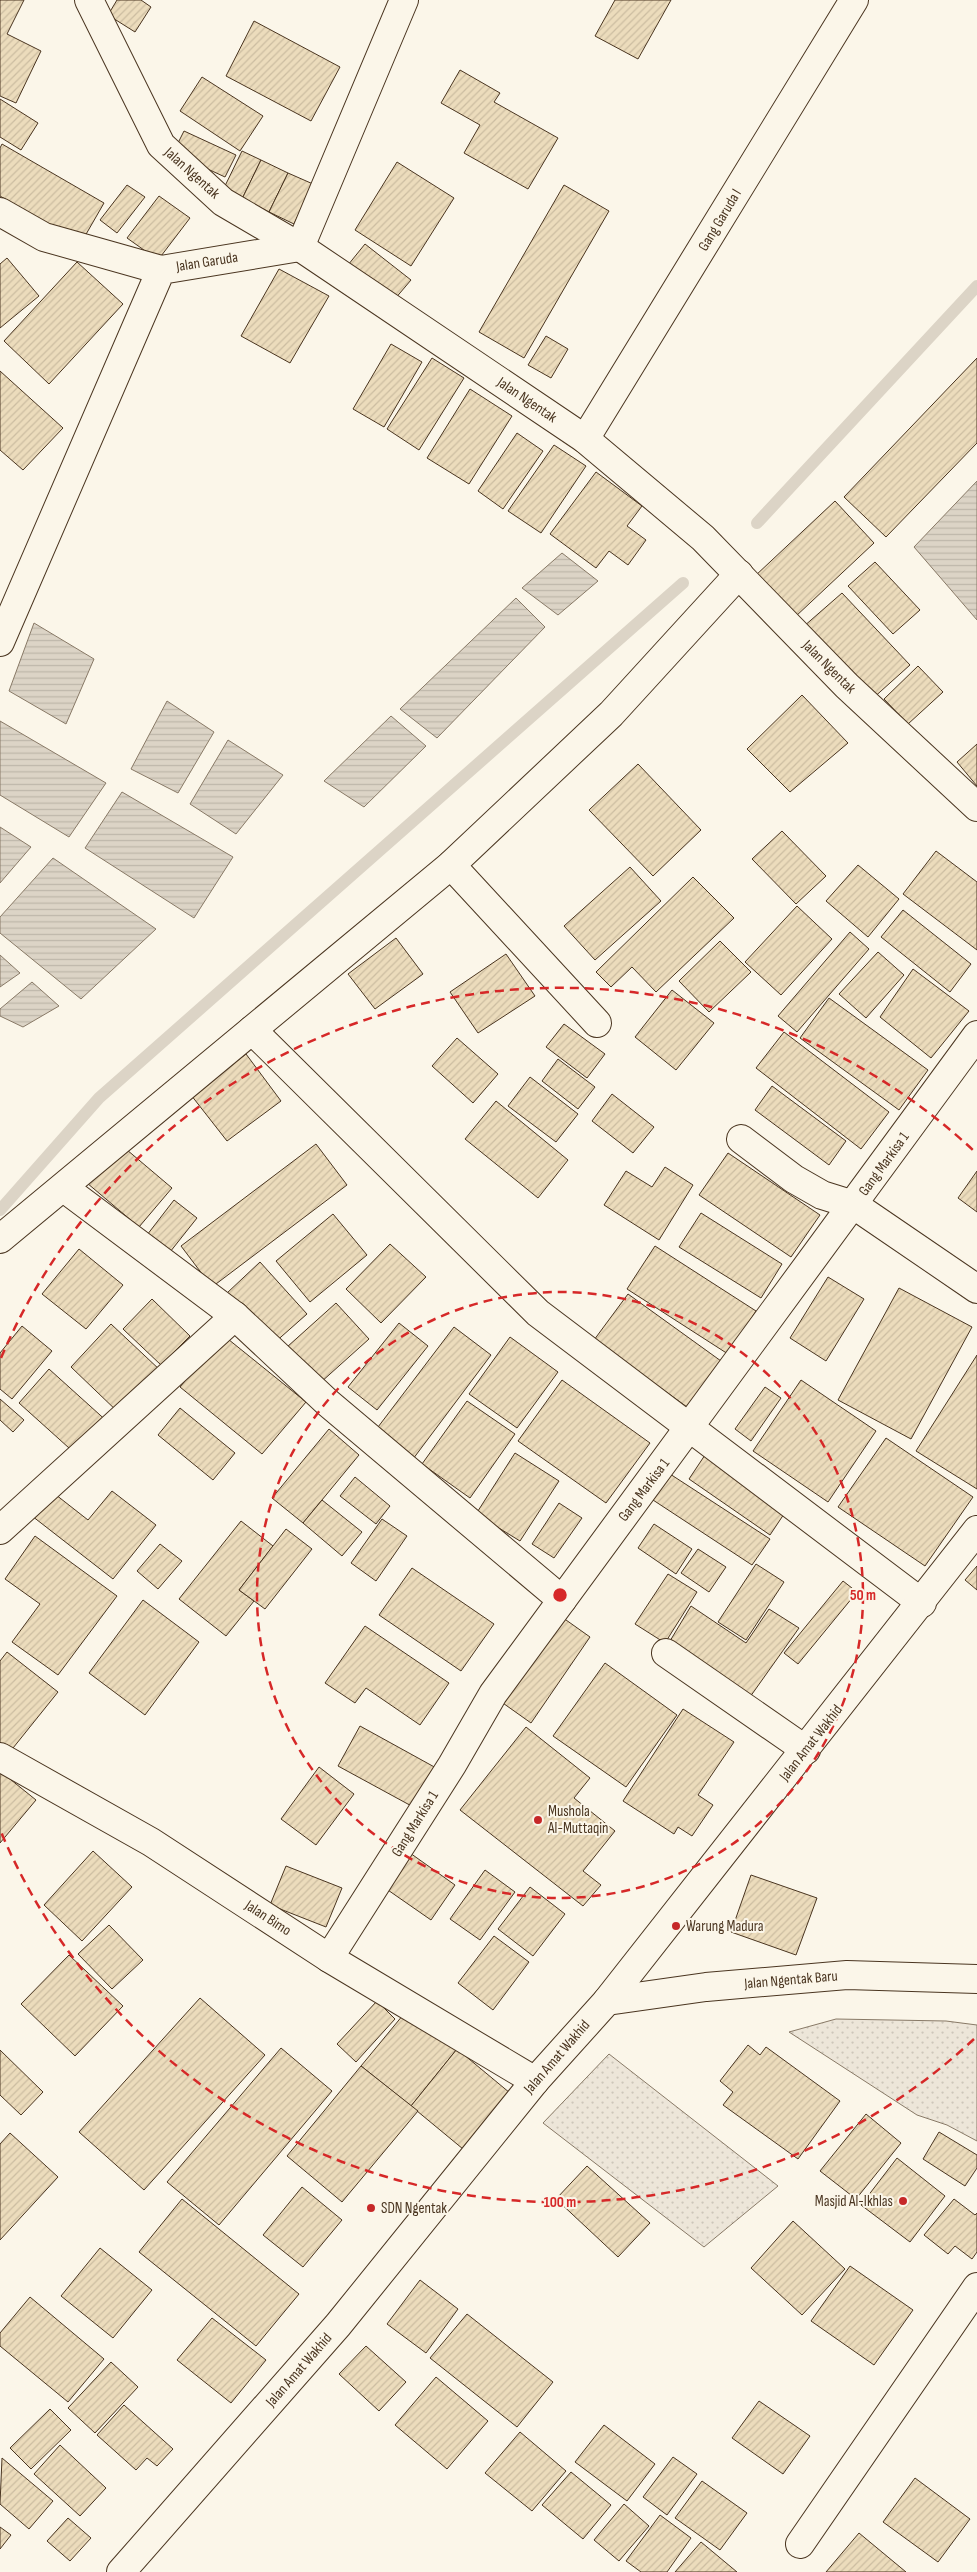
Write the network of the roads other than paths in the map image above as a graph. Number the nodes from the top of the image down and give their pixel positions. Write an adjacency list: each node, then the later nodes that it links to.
1 (89, 0): 5 (street, Jalan Ngentak)
2 (404, 0): 5 (street)
3 (854, 0): 7 (street, Gang Garuda I)
4 (0, 212): 6 (street)
5 (300, 247): 6 (street, Jalan Garuda); 7 (street, Jalan Ngentak)
6 (161, 270): 9 (street, Jalan Garuda)
7 (585, 439): 8 (street, Jalan Ngentak)
8 (739, 574): 10 (street, Jalan Ngentak); 11 (street)
9 (0, 642)
10 (977, 807)
11 (451, 865): 12 (street); 13 (street)
12 (597, 1023)
13 (252, 1030): 16 (street); 21 (street)
14 (977, 1034): 17 (street, Gang Markisa 1)
15 (741, 1139): 17 (street)
16 (64, 1188): 18 (street); 20 (street)
17 (854, 1205): 19 (street); 21 (street, Gang Markisa 1)
18 (0, 1239)
19 (977, 1289)
20 (235, 1316): 22 (street); 24 (street)
21 (690, 1428): 24 (street, Gang Markisa 1); 25 (street)
22 (0, 1530)
23 (977, 1530): 25 (street, Jalan Amat Wakhid)
24 (562, 1600): 29 (street, Gang Markisa 1)
25 (922, 1603): 27 (street, Jalan Amat Wakhid)
26 (666, 1653): 27 (street)
27 (806, 1750): 31 (street, Jalan Amat Wakhid)
28 (0, 1757): 29 (street, Jalan Bimo)
29 (329, 1958): 32 (street, Jalan Bimo)
30 (977, 1978): 31 (street, Jalan Ngentak Baru)
31 (607, 2001): 32 (street, Jalan Amat Wakhid)
32 (534, 2081): 35 (street, Jalan Amat Wakhid)
33 (977, 2286): 34 (street)
34 (800, 2544)
35 (120, 2572)

